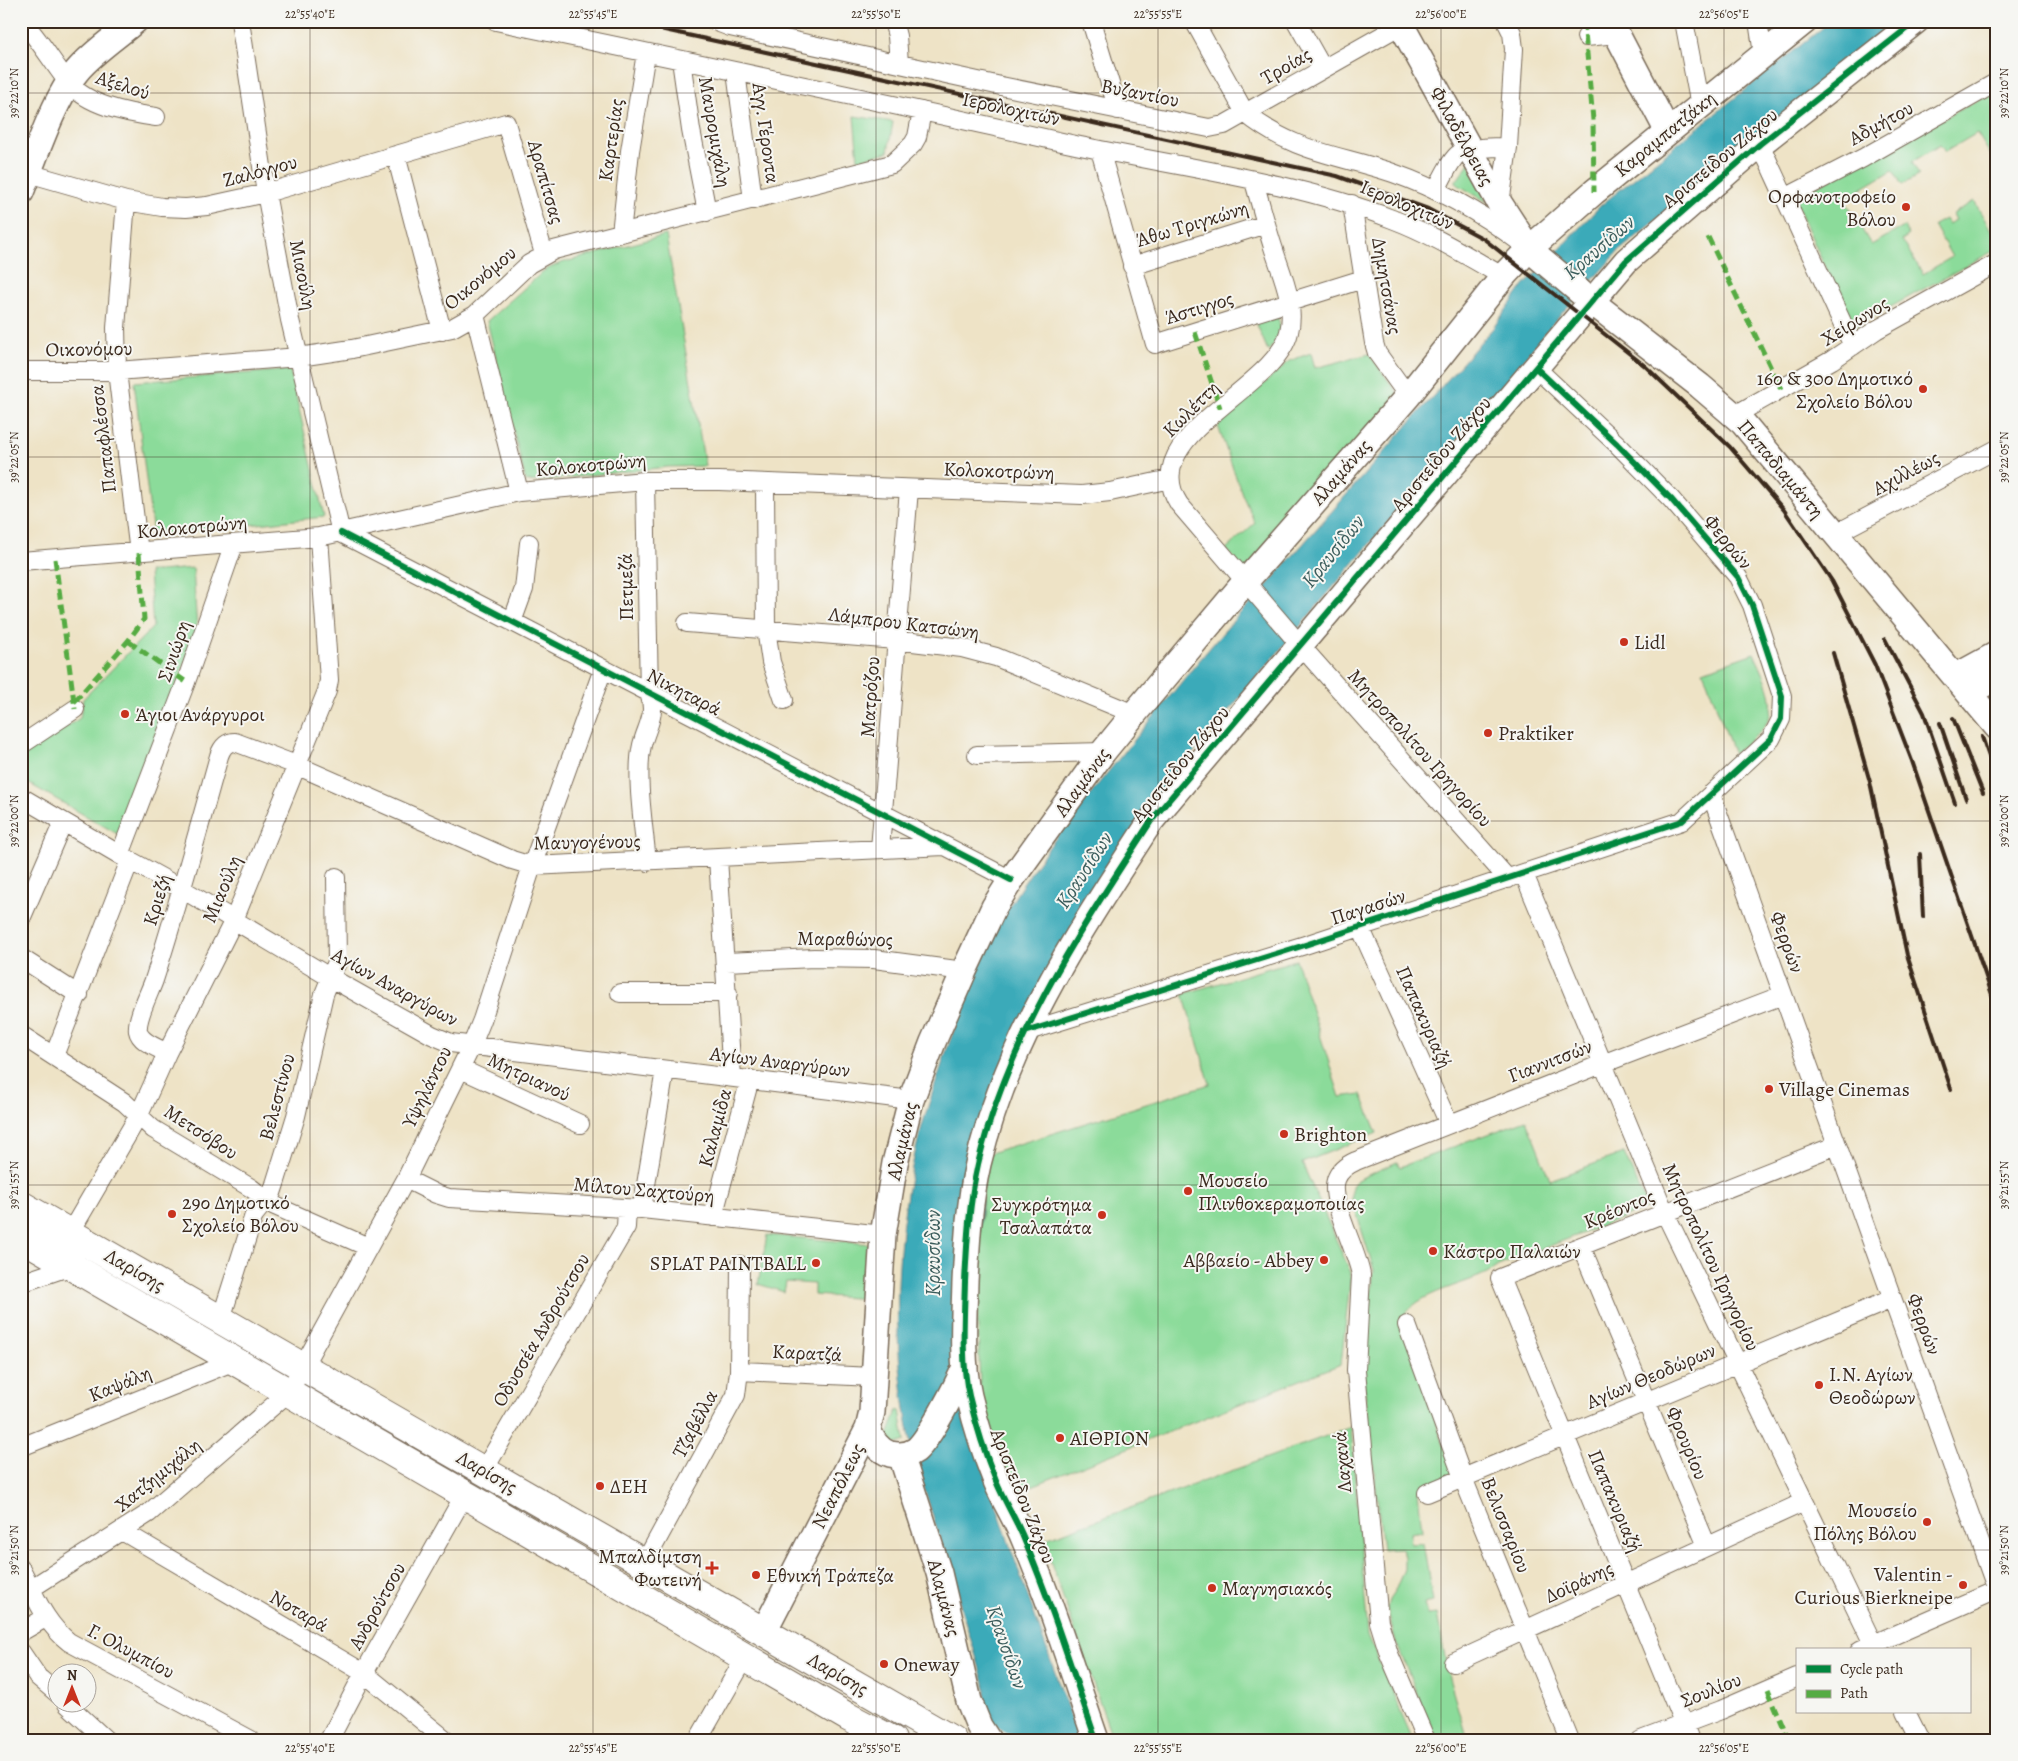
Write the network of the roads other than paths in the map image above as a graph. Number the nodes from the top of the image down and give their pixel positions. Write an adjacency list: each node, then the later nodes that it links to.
1 (22, 21): 25 (street, Αξελού)
2 (135, 21): 25 (street)
3 (240, 21): 41 (street, Μιαούλη)
4 (496, 21): 18 (street, Ιερολοχιτών)
5 (714, 21): 21 (street, Βυζαντίου)
6 (893, 21): 21 (street)
7 (1091, 21): 27 (street)
8 (1194, 21): 29 (street)
9 (1296, 21): 22 (street)
10 (1506, 21): 34 (street)
11 (1684, 21): 26 (street)
12 (1758, 21): 19 (street)
13 (1805, 21): 19 (street, Καραμπατζάκη)
14 (1916, 21): 33 (street, Αριστείδου Ζάχου)
15 (1400, 23): 22 (street, Τροίας); 36 (street, Φιλαδέλφειας)
16 (1614, 28): 17 (street); 32 (street)
17 (1586, 37)
18 (646, 53): 20 (street, Ιερολοχιτών); 49 (street, Καρτερίας)
19 (1763, 54): 26 (street, Καραμπατζάκη)
20 (681, 60): 23 (street, Ιερολοχιτών); 47 (street, Μαυρομιχάλη)
21 (899, 63): 27 (street, Βυζαντίου)
22 (1323, 69): 29 (street, Τροίας)
23 (736, 72): 28 (street, Ιερολοχιτών); 43 (street, Αγγ. Γέροντα)
24 (1997, 82): 42 (street, Αδμήτου)
25 (69, 83): 30 (street, Αξελού); 38 (street)
26 (1700, 106): 32 (street, Καραμπατζάκη)
27 (1118, 110): 29 (street, Βυζαντίου)
28 (922, 111): 35 (street, Ιερολοχιτών); 43 (street, Οικονόμου)
29 (1245, 114): 40 (street)
30 (156, 117)
31 (506, 123): 37 (street, Ζαλόγγου); 51 (street, Αραπίτσας)
32 (1668, 132): 50 (street, Καραμπατζάκη)
33 (1760, 144): 42 (street); 56 (street, Αριστείδου Ζάχου)
34 (1508, 146): 36 (street); 46 (street)
35 (1100, 150): 39 (street, Ιερολοχιτών); 53 (street, Άστιγγος)
36 (1470, 151): 40 (street); 46 (street, Φιλαδέλφειας)
37 (396, 155): 41 (street, Ζαλόγγου); 59 (street)
38 (24, 179): 44 (street, Ζαλόγγου)
39 (1254, 181): 45 (street, Ιερολοχιτών); 48 (street, Κωλέττη)
40 (1436, 190): 50 (street)
41 (266, 193): 44 (street, Ζαλόγγου); 61 (street, Μιαούλη)
42 (1784, 198): 60 (street)
43 (753, 200): 47 (street, Οικονόμου)
44 (126, 201): 64 (street, Παπαφλέσσα)
45 (1352, 204): 54 (street, Ιερολοχιτών); 55 (street, Δημητσάνας)
46 (1500, 204): 50 (street, Φιλαδέλφειας)
47 (707, 212): 49 (street, Οικονόμου)
48 (1266, 224): 53 (street, Άθω Τριγκώνη); 57 (street, Κωλέττη)
49 (621, 233): 51 (street, Οικονόμου)
50 (1533, 253): 54 (street, Αλαμάνας); 56 (street, Παπαδιαμάντη)
51 (544, 254): 58 (street, Οικονόμου)
52 (1997, 263): 60 (street, Χείρωνος)
53 (1132, 266): 57 (street, Άστιγγος)
54 (1504, 277): 65 (street, Αλαμάνας)
55 (1364, 279): 57 (street, Άστιγγος); 65 (street, Δημητσάνας)
56 (1587, 298): 62 (street, Αριστείδου Ζάχου); 66 (street, Παπαδιαμάντη)
57 (1289, 302): 68 (street, Κωλέττη)
58 (475, 315): 59 (street, Οικονόμου); 72 (street)
59 (442, 330): 61 (street, Οικονόμου)
60 (1853, 346): 66 (street, Χείρωνος)
61 (299, 357): 64 (street, Οικονόμου); 73 (street, Μιαούλη)
62 (1536, 368): 85 (street, Αριστείδου Ζάχου); 100 (street, Φερρών)
63 (21, 371): 64 (street, Οικονόμου)
64 (116, 372): 78 (street, Παπαφλέσσα)
65 (1408, 396): 80 (street, Αλαμάνας)
66 (1735, 415): 74 (street, Παπαδιαμάντη)
67 (1997, 449): 74 (street, Αχιλλέως)
68 (1170, 479): 71 (street, Κολοκοτρώνη); 80 (street)
69 (645, 481): 70 (street, Κολοκοτρώνη); 72 (street, Κολοκοτρώνη); 90 (street, Πετμεζά)
70 (765, 483): 71 (street, Κολοκοτρώνη); 83 (street)
71 (909, 489): 84 (street, Ματρόζου)
72 (519, 492): 73 (street, Κολοκοτρώνη)
73 (341, 534): 75 (street, Κολοκοτρώνη); 81 (street, Νικηταρά)
74 (1835, 534): 89 (street, Παπαδιαμάντη)
75 (319, 537): 76 (street, Κολοκοτρώνη); 99 (street, Μιαούλη)
76 (234, 544): 78 (street, Κολοκοτρώνη); 106 (street, Σινιώρη)
77 (529, 544): 81 (street)
78 (139, 553): 79 (street, Κολοκοτρώνη)
79 (21, 561)
80 (1245, 582): 85 (street); 93 (street, Αλαμάνας)
81 (512, 622): 87 (street, Νικηταρά)
82 (687, 623): 83 (street, Λάμπρου Κατσώνη)
83 (766, 629): 84 (street, Λάμπρου Κατσώνη); 91 (street)
84 (896, 640): 93 (street, Λάμπρου Κατσώνη); 102 (street, Ματρόζου)
85 (1300, 646): 110 (street, Μητροπολίτου Γρηγορίου); 125 (street, Αριστείδου Ζάχου)
86 (1997, 654): 89 (street)
87 (603, 669): 90 (street, Νικηταρά); 109 (street, Υψηλάντου)
88 (1997, 677): 89 (street)
89 (1962, 685): 94 (street, Παπαδιαμάντη)
90 (649, 693): 102 (street, Νικηταρά); 108 (street, Πετμεζά)
91 (784, 700)
92 (75, 709): 96 (street)
93 (1134, 714): 97 (street, Αλαμάνας)
94 (1997, 727)
95 (225, 744): 99 (street, Μαυγογένους); 113 (street, Κριεζή)
96 (21, 745)
97 (1103, 752): 98 (street); 112 (street, Αλαμάνας)
98 (977, 755)
99 (296, 765): 109 (street, Μαυγογένους); 115 (street, Μιαούλη)
100 (1711, 794): 110 (street, Παγασών); 124 (street, Φερρών)
101 (21, 797): 103 (street, Αγίων Αναργύρων)
102 (882, 814): 104 (street, Νικηταρά); 105 (street, Ματρόζου)
103 (63, 822): 106 (street, Αγίων Αναργύρων); 114 (street)
104 (944, 846): 105 (street, Μαυγογένους); 112 (street, Νικηταρά)
105 (880, 849): 107 (street, Μαυγογένους)
106 (125, 858): 113 (street, Αγίων Αναργύρων); 123 (street, Σινιώρη)
107 (718, 858): 108 (street, Μαυγογένους); 118 (street, Καλαμίδα)
108 (647, 862): 109 (street, Μαυγογένους)
109 (532, 866): 127 (street, Υψηλάντου)
110 (1516, 876): 116 (street, Παγασών); 130 (street, Μητροπολίτου Γρηγορίου)
111 (336, 877): 120 (street, Βελεστίνου)
112 (1011, 880): 119 (street, Αλαμάνας)
113 (182, 889): 115 (street, Αγίων Αναργύρων); 128 (street, Κριεζή)
114 (21, 919)
115 (234, 920): 120 (street, Αγίων Αναργύρων); 128 (street, Μιαούλη)
116 (1360, 927): 125 (street, Παγασών); 138 (street, Παπακυριαζή)
117 (21, 958): 123 (street)
118 (726, 962): 119 (street, Μαραθώνος); 122 (street, Καλαμίδα)
119 (964, 971): 135 (street, Αλαμάνας)
120 (331, 978): 127 (street, Αγίων Αναργύρων); 142 (street, Βελεστίνου)
121 (620, 993): 122 (street)
122 (728, 993): 133 (street, Καλαμίδα)
123 (79, 995): 129 (street, Σινιώρη)
124 (1783, 996): 130 (street, Γιαννιτσών); 139 (street, Φερρών)
125 (1025, 1032): 163 (street, Αριστείδου Ζάχου)
126 (21, 1035): 129 (street, Μετσόβου)
127 (471, 1047): 131 (street, Υψηλάντου); 132 (street, Αγίων Αναργύρων)
128 (167, 1053): 136 (street, Μιαούλη)
129 (54, 1056): 136 (street, Μετσόβου)
130 (1602, 1064): 138 (street, Γιαννιτσών); 145 (street, Μητροπολίτου Γρηγορίου)
131 (461, 1069): 137 (street, Μητριανού); 141 (street, Υψηλάντου)
132 (665, 1070): 133 (street, Αγίων Αναργύρων); 144 (street)
133 (732, 1077): 134 (street, Αγίων Αναργύρων)
134 (750, 1079): 135 (street, Αγίων Αναργύρων); 146 (street, Καλαμίδα)
135 (911, 1100): 148 (street, Αλαμάνας)
136 (139, 1114): 142 (street, Μετσόβου); 147 (street, Μιαούλη)
137 (580, 1124)
138 (1449, 1124): 140 (street, Γιαννιτσών)
139 (1837, 1145): 145 (street, Κρέοντος); 156 (street, Φερρών)
140 (1338, 1176): 206 (street, Λαχανά)
141 (406, 1179): 144 (street, Μίλτου Σαχτούρη); 151 (street, Υψηλάντου)
142 (267, 1200): 151 (street, Μετσόβου); 157 (street, Βελεστίνου)
143 (21, 1205): 147 (main road, Λαρίσης)
144 (634, 1209): 146 (street, Μίλτου Σαχτούρη); 171 (street, Οδυσσέα Ανδρούτσου)
145 (1665, 1213): 150 (street, Κρέοντος); 160 (street, Μητροπολίτου Γρηγορίου)
146 (713, 1217): 148 (street, Μίλτου Σαχτούρη)
147 (70, 1233): 157 (main road, Λαρίσης)
148 (882, 1235): 164 (street, Αλαμάνας)
149 (21, 1237): 153 (main road, Λαρίσης)
150 (1581, 1246): 154 (street, Κρέοντος); 166 (street, Φρουρίου)
151 (368, 1247): 161 (street, Υψηλάντου)
152 (740, 1265): 162 (street, Τζαβέλλα)
153 (71, 1266): 155 (street); 159 (main road, Λαρίσης)
154 (1500, 1278): 168 (street, Παπακυριαζή)
155 (21, 1283)
156 (1892, 1299): 160 (street, Αγίων Θεοδώρων); 181 (street, Φερρών)
157 (221, 1319): 161 (main road, Λαρίσης)
158 (1407, 1325): 172 (street, Βελισσαρίου)
159 (235, 1361): 165 (main road, Λαρίσης); 169 (street, Καψάλη)
160 (1737, 1364): 166 (street, Αγίων Θεοδώρων); 175 (street, Μητροπολίτου Γρηγορίου)
161 (302, 1366): 165 (street, Χατζημιχάλη); 171 (main road, Λαρίσης)
162 (739, 1371): 164 (street, Καρατζά); 178 (street, Τζαβέλλα)
163 (961, 1375): 170 (street); 205 (street, Αριστείδου Ζάχου)
164 (874, 1377): 167 (street, Αλαμάνας)
165 (289, 1392): 174 (main road, Λαρίσης); 176 (street, Χατζημιχάλη)
166 (1646, 1402): 168 (street, Αγίων Θεοδώρων); 177 (street, Φρουρίου)
167 (868, 1429): 170 (street, Νεαπόλεως); 185 (street, Νεαπόλεως)
168 (1564, 1435): 172 (street, Αγίων Θεοδώρων); 180 (street, Παπακυριαζή)
169 (21, 1447)
170 (907, 1453): 204 (street, Αλαμάνας)
171 (484, 1470): 178 (main road, Λαρίσης)
172 (1463, 1478): 173 (street, Αγίων Θεοδώρων); 184 (street, Βελισσαρίου)
173 (1427, 1493)
174 (465, 1494): 189 (main road, Λαρίσης); 191 (street, Ανδρούτσου)
175 (1804, 1502): 177 (street, Δοϊράνης); 187 (street, Μητροπολίτου Γρηγορίου)
176 (122, 1531): 182 (street, Χατζημιχάλη); 191 (street, Νοταρά)
177 (1707, 1546): 180 (street, Δοϊράνης)
178 (645, 1562): 185 (main road, Λαρίσης)
179 (21, 1569): 182 (street, Γ. Ολυμπίου)
180 (1627, 1583): 184 (street, Δοϊράνης); 196 (street, Παπακυριαζή)
181 (1997, 1590): 187 (street)
182 (26, 1592): 183 (street, Γ. Ολυμπίου)
183 (45, 1618): 186 (street); 199 (street, Γ. Ολυμπίου)
184 (1526, 1630): 190 (street, Δοϊράνης); 207 (street, Βελισσαρίου)
185 (764, 1631): 203 (main road, Λαρίσης)
186 (21, 1632)
187 (1870, 1648)
188 (21, 1652): 193 (street)
189 (746, 1656): 197 (main road, Λαρίσης); 202 (street)
190 (1453, 1663)
191 (364, 1673): 200 (street, Ανδρούτσου); 201 (street, Νοταρά)
192 (1796, 1678): 196 (street, Σουλίου)
193 (48, 1686)
194 (79, 1714): 198 (street)
195 (1907, 1714): 209 (street)
196 (1687, 1732): 208 (street, Σουλίου)
197 (881, 1738)
198 (106, 1740)
199 (251, 1740)
200 (328, 1740)
201 (446, 1740)
202 (698, 1740)
203 (952, 1740)
204 (988, 1740)
205 (1096, 1740)
206 (1426, 1740)
207 (1570, 1740)
208 (1641, 1740)
209 (1920, 1740)

